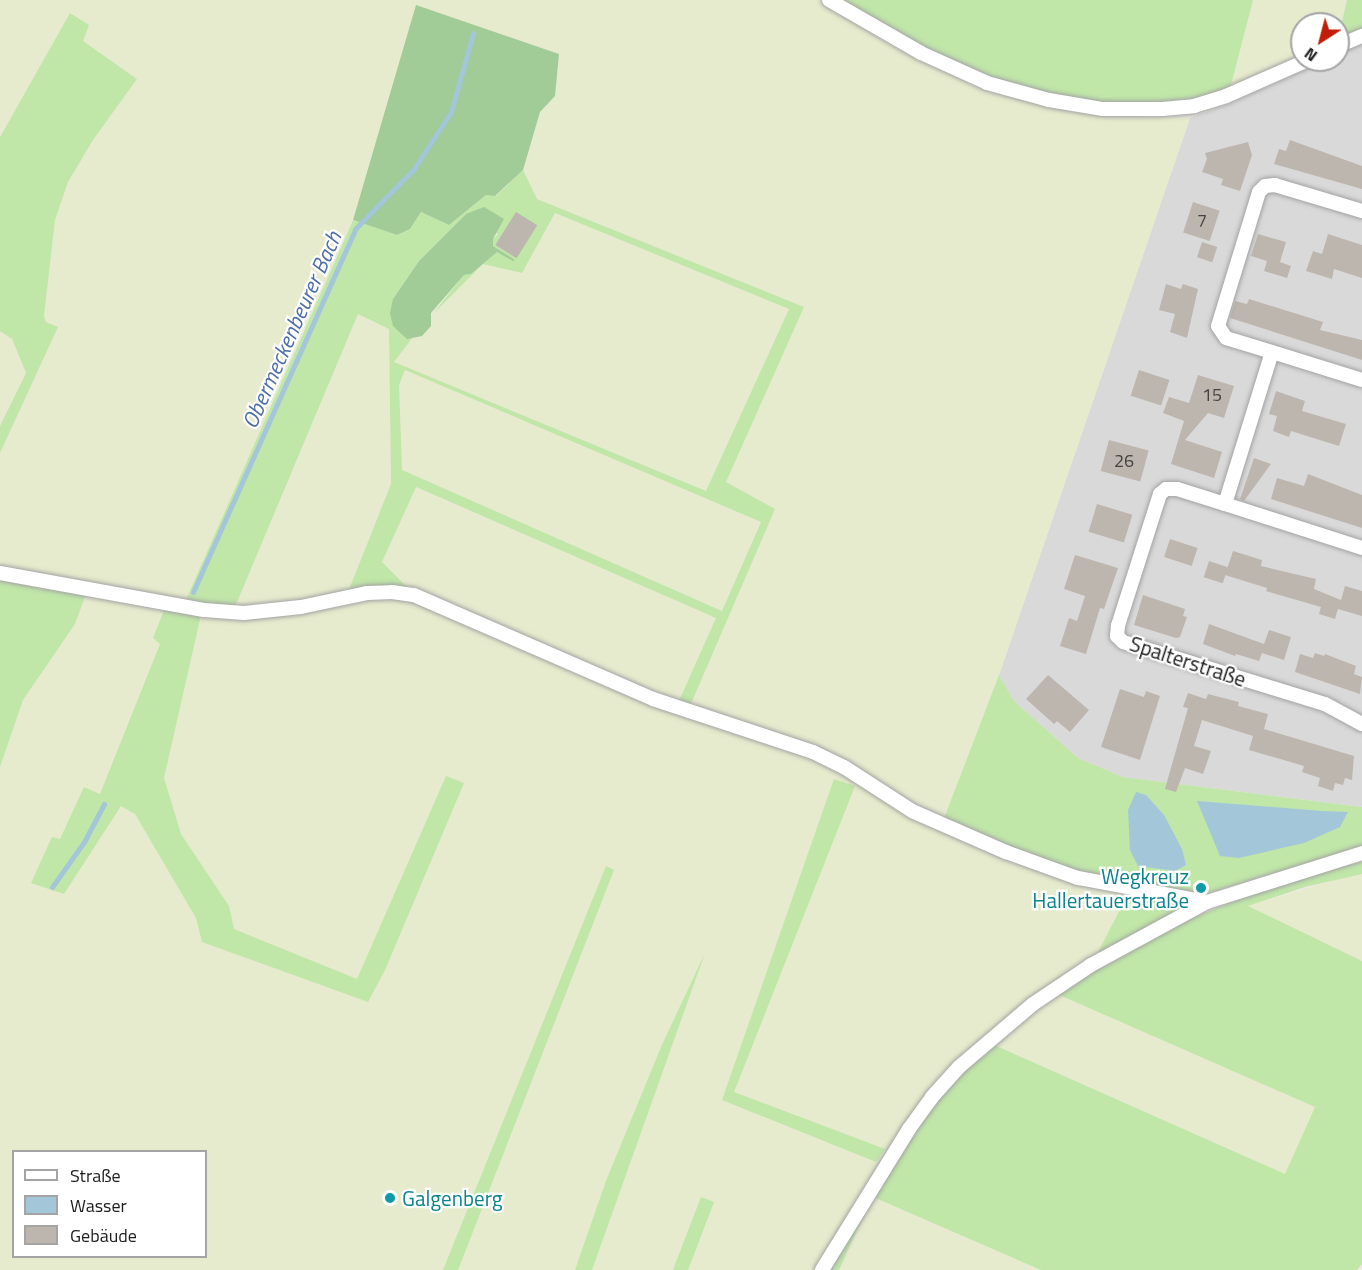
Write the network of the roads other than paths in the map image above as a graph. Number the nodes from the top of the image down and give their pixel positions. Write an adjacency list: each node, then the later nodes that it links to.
1 (829, 0): 2 (street)
2 (1290, 68)
3 (1362, 211): 4 (street)
4 (1272, 352): 5 (street); 6 (street)
5 (1362, 381)
6 (1225, 504): 7 (street, Spalterstraße); 9 (street, Spalterstraße)
7 (1362, 548)
8 (0, 573): 11 (street)
9 (1362, 724)
10 (1362, 853): 11 (street)
11 (1207, 902): 12 (street)
12 (822, 1270)

